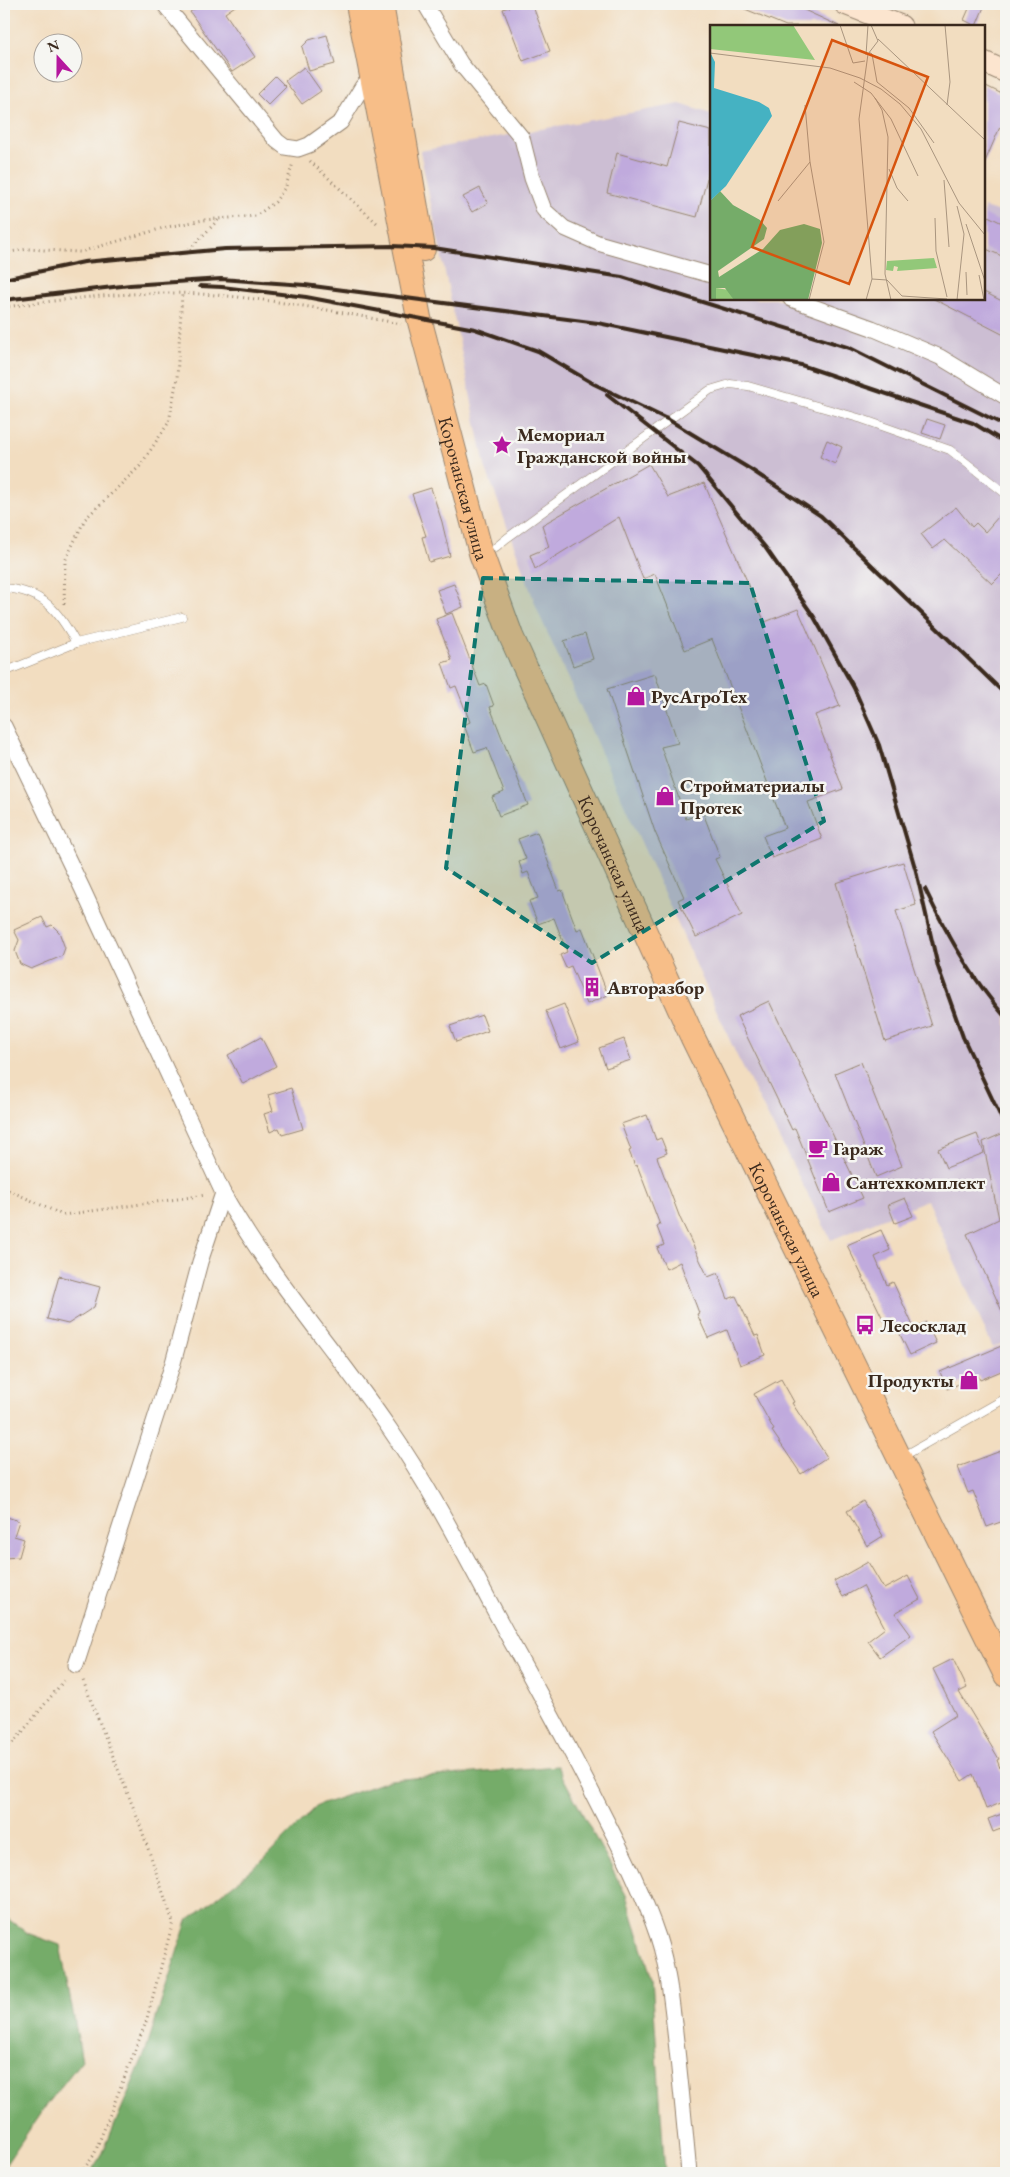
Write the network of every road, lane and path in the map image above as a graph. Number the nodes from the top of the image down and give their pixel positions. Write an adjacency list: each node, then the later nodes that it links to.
1 (164, 4): 10 (street)
2 (358, 4): 9 (main road, Корочанская улица)
3 (381, 4): 22 (main road, Корочанская улица)
4 (425, 4): 15 (street)
5 (845, 4): 6 (street)
6 (898, 25)
7 (985, 62): 8 (street)
8 (1006, 72)
9 (373, 75): 10 (street); 32 (main road, Корочанская улица)
10 (298, 149): 11 (path); 12 (path)
11 (220, 218): 13 (path); 14 (path)
12 (382, 228)
13 (186, 252)
14 (4, 253)
15 (710, 275)
16 (182, 294): 18 (path); 19 (path); 25 (path)
17 (793, 300): 20 (street)
18 (4, 307)
19 (409, 325)
20 (1006, 397)
21 (1006, 494): 22 (lane)
22 (496, 548): 32 (main road, Корочанская улица)
23 (4, 588): 25 (lane)
24 (182, 617): 26 (lane)
25 (64, 622): 26 (lane)
26 (76, 643): 27 (lane)
27 (4, 672)
28 (4, 726): 30 (street)
29 (4, 1188): 30 (path)
30 (223, 1193): 34 (street); 38 (street)
31 (1006, 1398): 32 (lane)
32 (906, 1455): 33 (main road, Корочанская улица); 35 (main road, Корочанская улица)
33 (1006, 1644)
34 (76, 1665): 36 (path); 37 (path)
35 (1006, 1675)
36 (4, 1748)
37 (81, 2173)
38 (689, 2173)

